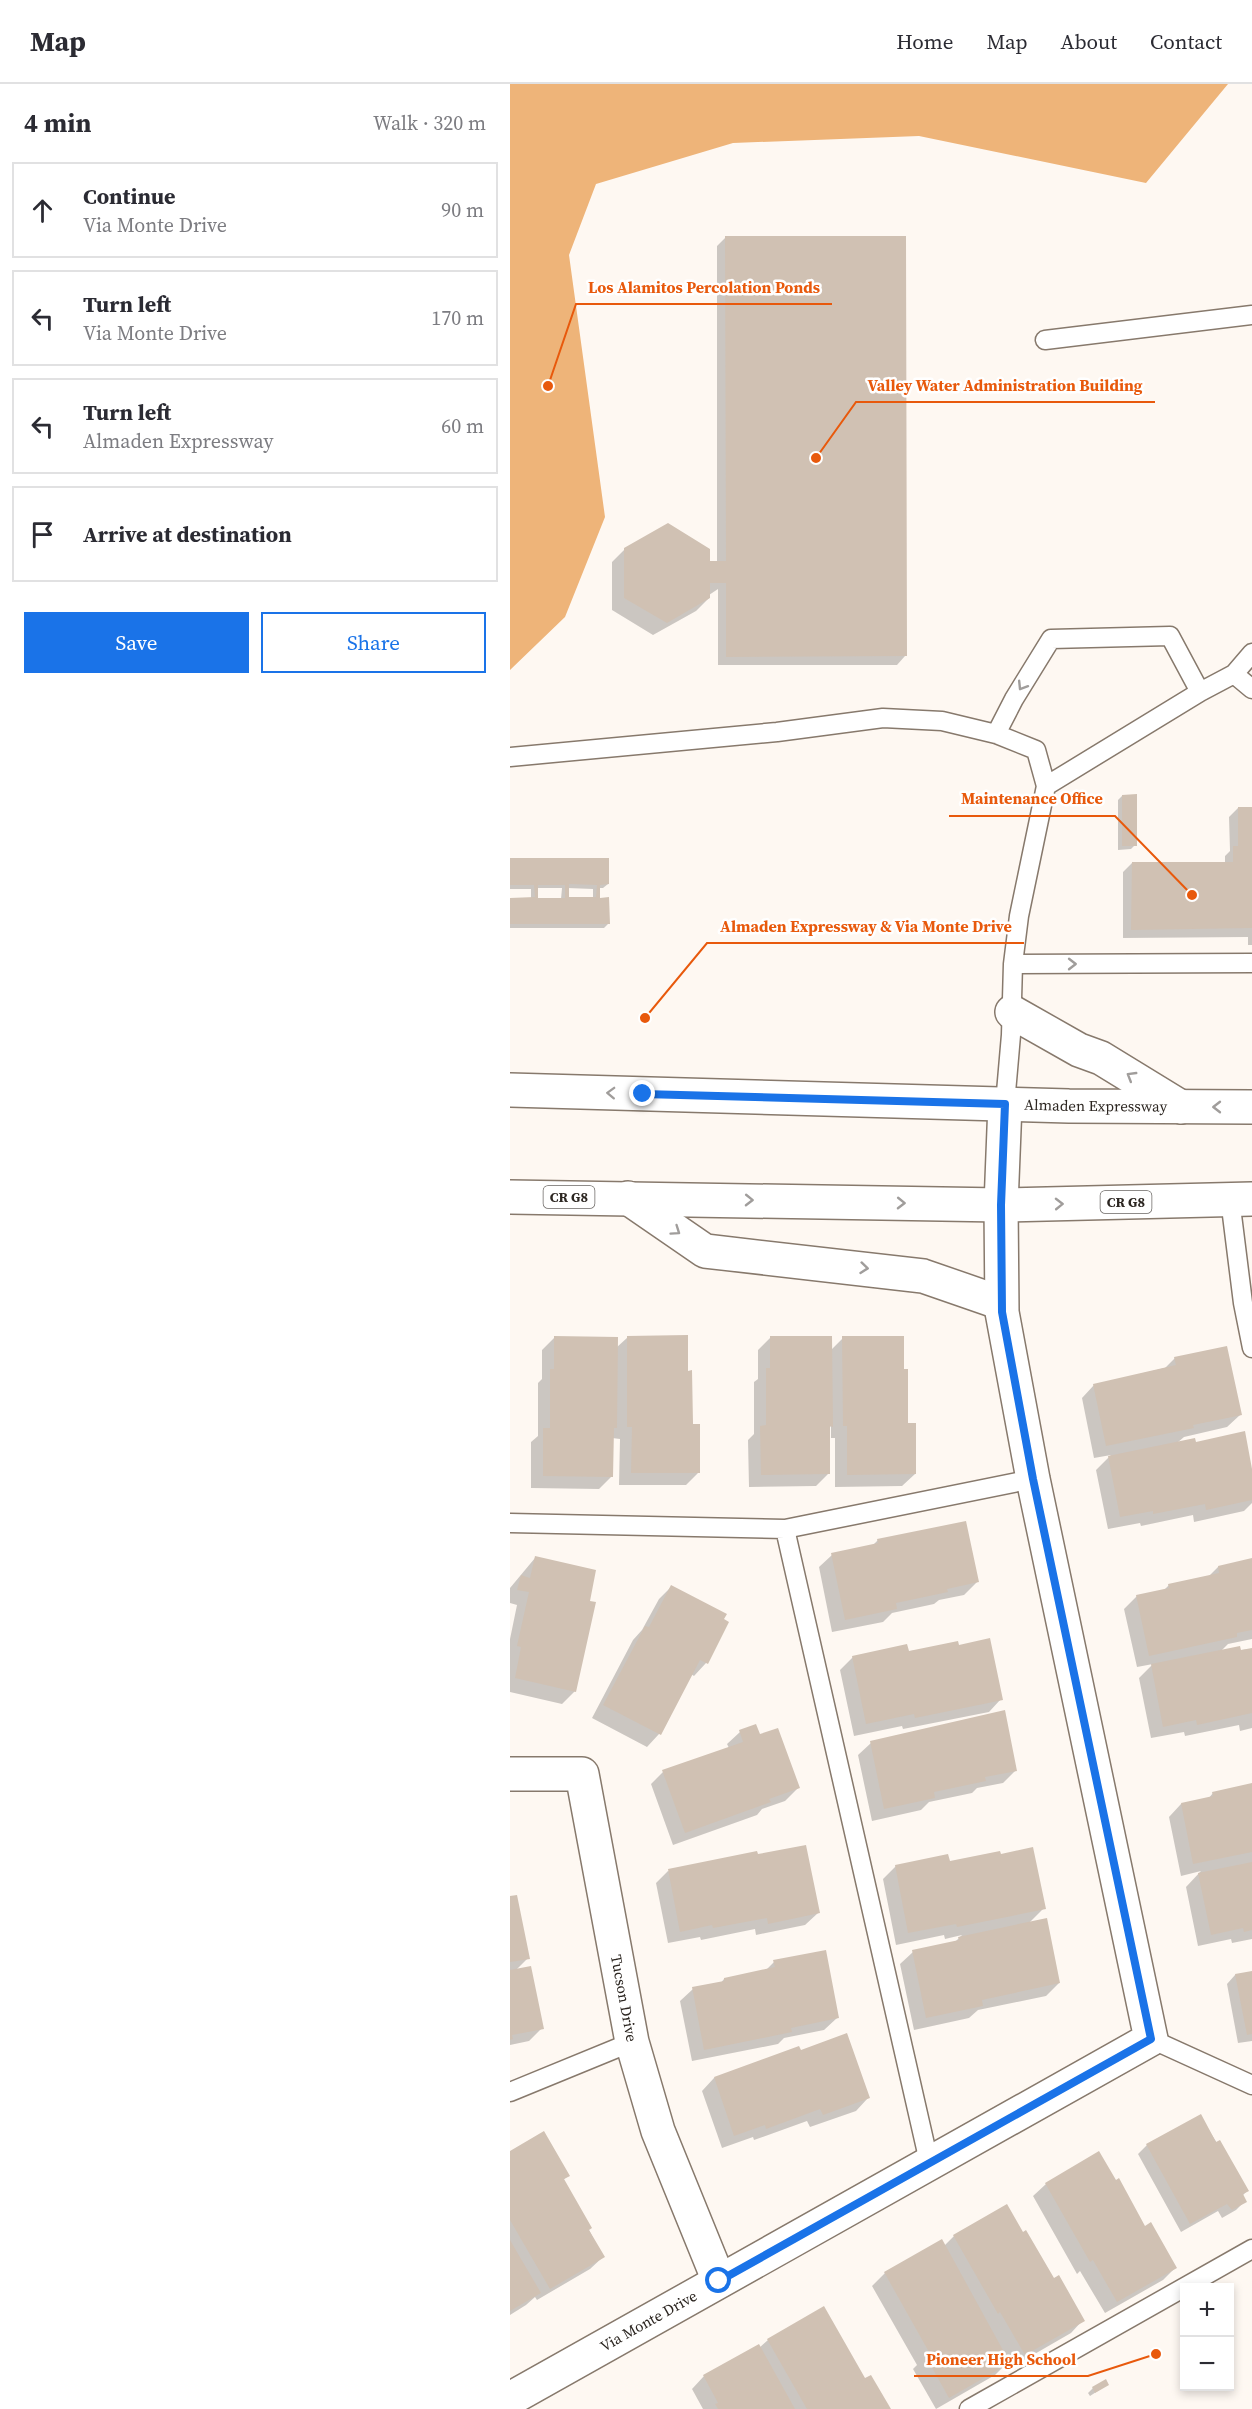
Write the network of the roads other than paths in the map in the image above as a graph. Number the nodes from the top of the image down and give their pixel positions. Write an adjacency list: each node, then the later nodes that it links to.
1 (1252, 315): 2 (lane)
2 (1045, 340)
3 (1252, 653): 4 (lane)
4 (1234, 674): 5 (lane); 6 (lane)
5 (1252, 689)
6 (1200, 692): 7 (lane, one-way to 7); 9 (lane)
7 (996, 734): 8 (lane); 9 (lane)
8 (510, 757)
9 (1046, 786): 11 (lane)
10 (1252, 963): 11 (lane, one-way to 10)
11 (1013, 964): 12 (lane)
12 (1012, 1012): 14 (lane); 15 (street, one-way to 12)
13 (510, 1090): 14 (street, Almaden Expressway, one-way to 13)
14 (1005, 1104): 15 (street, Almaden Expressway); 20 (street)
15 (1181, 1107): 16 (street, Almaden Expressway, one-way to 15)
16 (1252, 1107)
17 (510, 1197): 18 (street, CR G8)
18 (628, 1198): 20 (street, CR G8, one-way to 20); 21 (street, one-way to 21)
19 (1241, 1199): 20 (street, CR G8, one-way to 19); 22 (lane)
20 (1001, 1205): 21 (street)
21 (1001, 1303): 23 (street)
22 (1252, 1348)
23 (1033, 1479): 25 (lane); 27 (street)
24 (510, 1523): 25 (lane)
25 (785, 1529): 31 (lane)
26 (510, 1774): 28 (street, Tucson Drive)
27 (1151, 2039): 29 (lane); 31 (street, Via Monte Drive)
28 (632, 2042): 30 (lane); 33 (street, Tucson Drive)
29 (1252, 2085)
30 (510, 2092)
31 (928, 2162): 33 (street, Via Monte Drive)
32 (1252, 2249): 35 (lane)
33 (719, 2281): 34 (street, Via Monte Drive)
34 (510, 2399)
35 (969, 2409)

